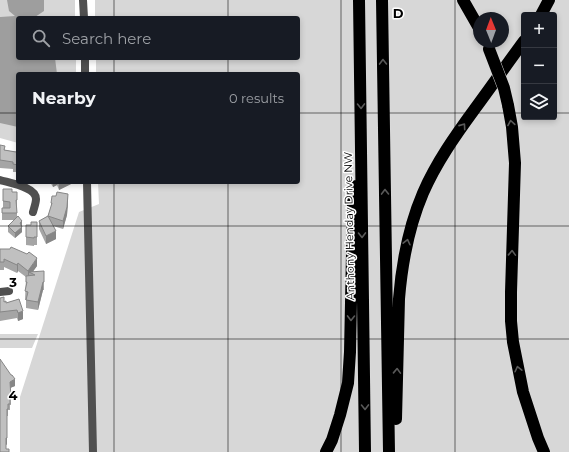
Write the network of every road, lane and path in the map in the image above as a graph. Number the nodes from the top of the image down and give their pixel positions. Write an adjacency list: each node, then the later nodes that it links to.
1 (83, 0): 7 (street)
2 (359, 0): 13 (highway, Anthony Henday Drive NW, one-way to 13)
3 (382, 0): 23 (highway, one-way to 3)
4 (463, 0): 8 (highway)
5 (549, 0): 6 (highway)
6 (542, 12)
7 (84, 16)
8 (473, 18)
9 (521, 45): 24 (highway, one-way to 9)
10 (488, 48): 19 (highway, one-way to 10, bridge)
11 (85, 60): 12 (street)
12 (85, 72)
13 (361, 154): 21 (highway, one-way to 21); 22 (highway, Anthony Henday Drive NW, one-way to 22)
14 (0, 180): 16 (street)
15 (87, 184): 20 (street)
16 (33, 212)
17 (9, 291): 18 (street)
18 (0, 292)
19 (528, 407): 25 (highway); 26 (highway)
20 (93, 452)
21 (326, 452)
22 (365, 452)
23 (388, 452)
24 (395, 452)
25 (544, 452)
26 (549, 452)

